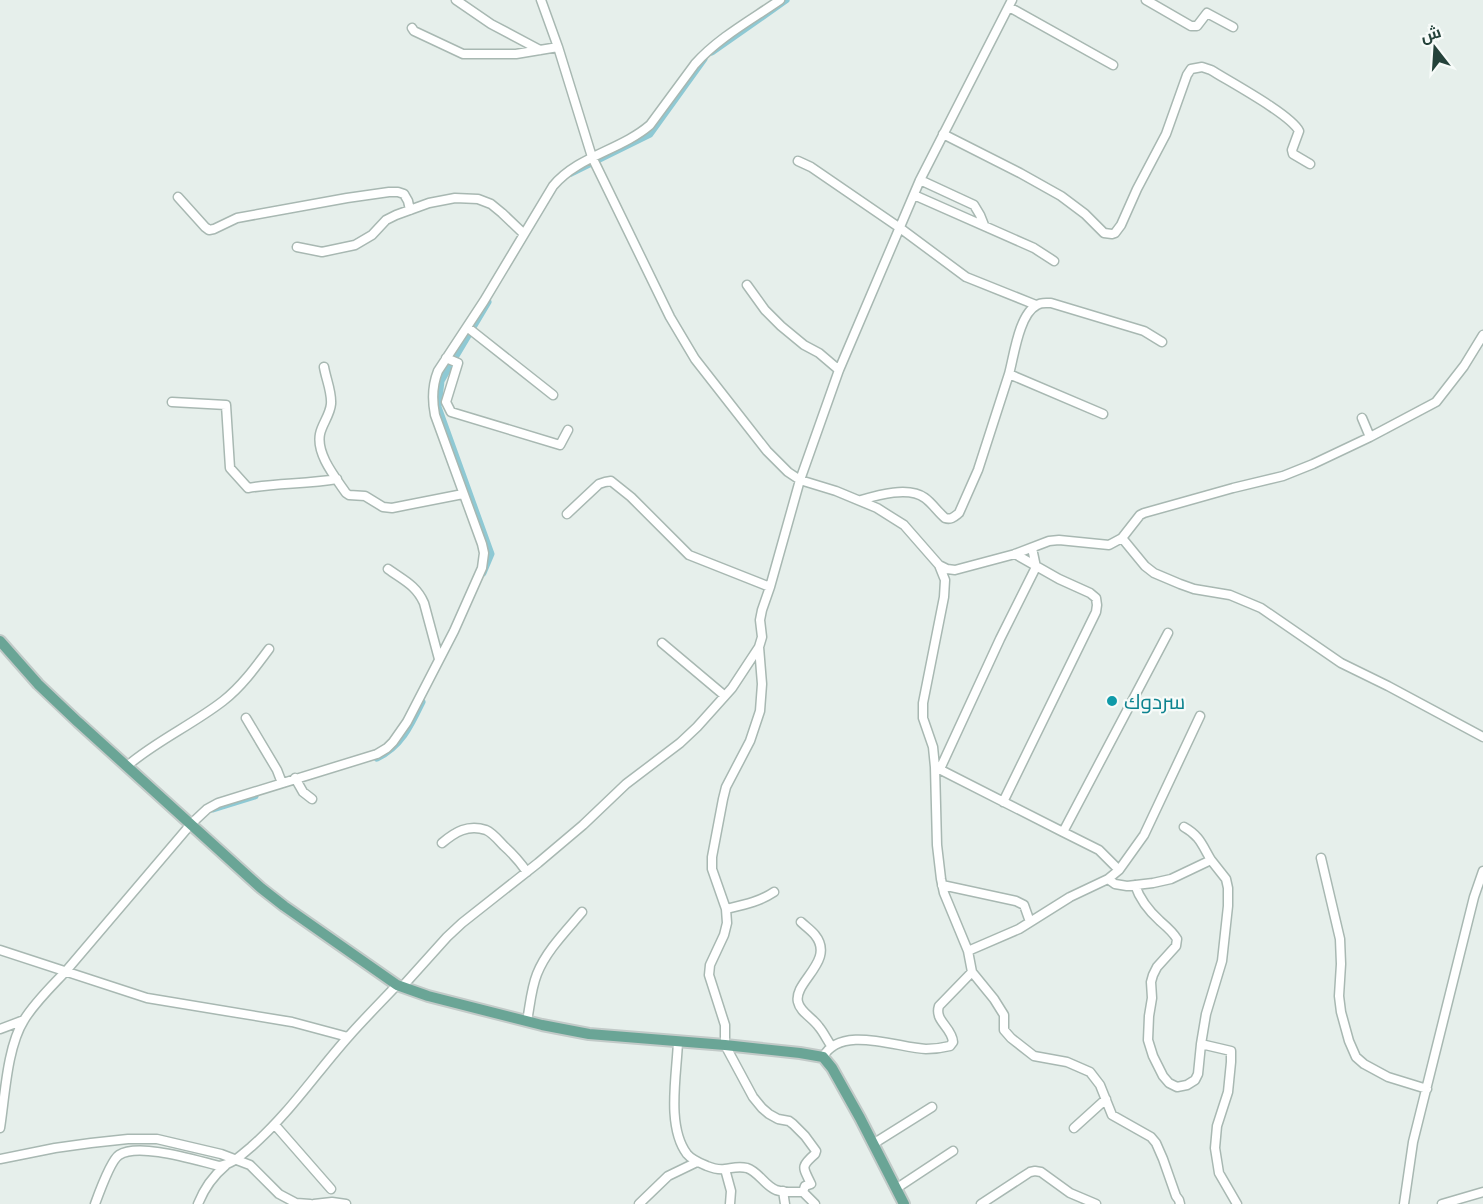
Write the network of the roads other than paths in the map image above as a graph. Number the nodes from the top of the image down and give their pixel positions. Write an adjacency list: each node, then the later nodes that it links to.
1 (456, 0): 9 (street)
2 (541, 0): 8 (street)
3 (780, 0): 12 (street)
4 (1146, 0): 6 (street)
5 (1010, 3): 10 (street); 11 (street)
6 (1233, 27)
7 (412, 28): 9 (street)
8 (558, 47): 9 (street); 12 (street)
9 (540, 50)
10 (1113, 65)
11 (943, 134): 14 (street); 15 (street)
12 (592, 157): 21 (street); 40 (street)
13 (798, 162): 20 (street)
14 (1310, 164)
15 (920, 180): 16 (street); 19 (street)
16 (914, 195): 19 (street); 20 (street)
17 (178, 197): 18 (street)
18 (410, 210): 21 (street); 22 (street)
19 (984, 225): 23 (street)
20 (900, 228): 25 (street); 31 (street)
21 (524, 234): 26 (street)
22 (297, 247)
23 (1054, 261)
24 (747, 285): 31 (street)
25 (1036, 305): 28 (street); 32 (street)
26 (467, 327): 29 (street); 33 (street)
27 (1483, 335): 38 (street)
28 (1162, 342)
29 (446, 358): 37 (street); 41 (street)
30 (324, 367): 39 (street)
31 (839, 370): 40 (street)
32 (1009, 374): 35 (street); 42 (street)
33 (553, 394)
34 (172, 402): 39 (street)
35 (1103, 414)
36 (1362, 418): 38 (street)
37 (568, 430)
38 (1370, 437): 44 (street)
39 (337, 479): 41 (street)
40 (800, 480): 42 (street); 50 (street)
41 (463, 494): 56 (street)
42 (860, 500): 47 (street)
43 (567, 514): 50 (street)
44 (1122, 538): 45 (street); 60 (street)
45 (1032, 548): 46 (street); 48 (street)
46 (1015, 554): 47 (street); 48 (street)
47 (939, 565): 62 (street)
48 (1036, 567): 62 (street); 66 (street)
49 (388, 569): 56 (street)
50 (770, 587): 54 (street)
51 (1168, 633): 69 (street)
52 (0, 641): 61 (main road)
53 (662, 643): 57 (street)
54 (759, 647): 57 (street); 80 (street)
55 (269, 649): 61 (street)
56 (439, 659): 63 (street)
57 (725, 696): 75 (street)
58 (1200, 716): 73 (street)
59 (246, 718): 64 (street)
60 (1483, 737)
61 (127, 766): 67 (main road)
62 (938, 768): 66 (street); 77 (street)
63 (296, 778): 64 (street); 65 (street)
64 (282, 783): 67 (street)
65 (312, 799)
66 (1004, 802): 69 (street)
67 (190, 824): 86 (street); 88 (main road)
68 (1184, 827): 72 (street)
69 (1063, 832): 73 (street)
70 (442, 843): 75 (street)
71 (1321, 858): 98 (street)
72 (1211, 860): 78 (street); 94 (street)
73 (1119, 870): 76 (street)
74 (1483, 871): 98 (street)
75 (527, 872): 88 (street)
76 (1108, 879): 78 (street); 83 (street)
77 (942, 885): 83 (street); 85 (street)
78 (1135, 885): 94 (street)
79 (774, 892): 80 (street)
80 (726, 909): 95 (street)
81 (582, 912): 90 (street)
82 (801, 922): 96 (street)
83 (1030, 922): 85 (street)
84 (0, 950): 86 (street)
85 (968, 951): 87 (street)
86 (66, 971): 89 (street); 92 (street)
87 (972, 972): 96 (street); 99 (street)
88 (399, 986): 90 (main road); 92 (street)
89 (24, 1020): 91 (street); 102 (street)
90 (527, 1021): 93 (main road)
91 (0, 1029)
92 (348, 1037): 101 (street)
93 (678, 1041): 95 (main road); 108 (street)
94 (1201, 1044): 128 (street)
95 (725, 1045): 97 (main road); 114 (street)
96 (831, 1047): 97 (street)
97 (823, 1057): 104 (main road)
98 (1426, 1089): 129 (street)
99 (1106, 1099): 103 (street); 127 (street)
100 (932, 1107): 104 (street)
101 (275, 1125): 107 (street); 112 (street)
102 (0, 1128)
103 (1074, 1128)
104 (873, 1144): 111 (main road)
105 (953, 1151): 111 (street)
106 (0, 1159): 107 (street)
107 (236, 1160): 109 (street); 118 (street)
108 (697, 1162): 110 (street); 120 (street)
109 (226, 1165): 116 (street); 117 (street)
110 (724, 1169): 113 (street); 121 (street)
111 (897, 1188): 124 (main road)
112 (331, 1189)
113 (783, 1191): 114 (street); 122 (street)
114 (803, 1192): 123 (street)
115 (1483, 1192): 130 (street)
116 (201, 1203)
117 (95, 1204)
118 (312, 1204): 119 (street)
119 (346, 1204)
120 (639, 1204)
121 (730, 1204)
122 (785, 1204)
123 (815, 1204)
124 (904, 1204)
125 (981, 1204): 126 (street)
126 (1096, 1204)
127 (1180, 1204)
128 (1237, 1204)
129 (1404, 1204)
130 (1443, 1204)

